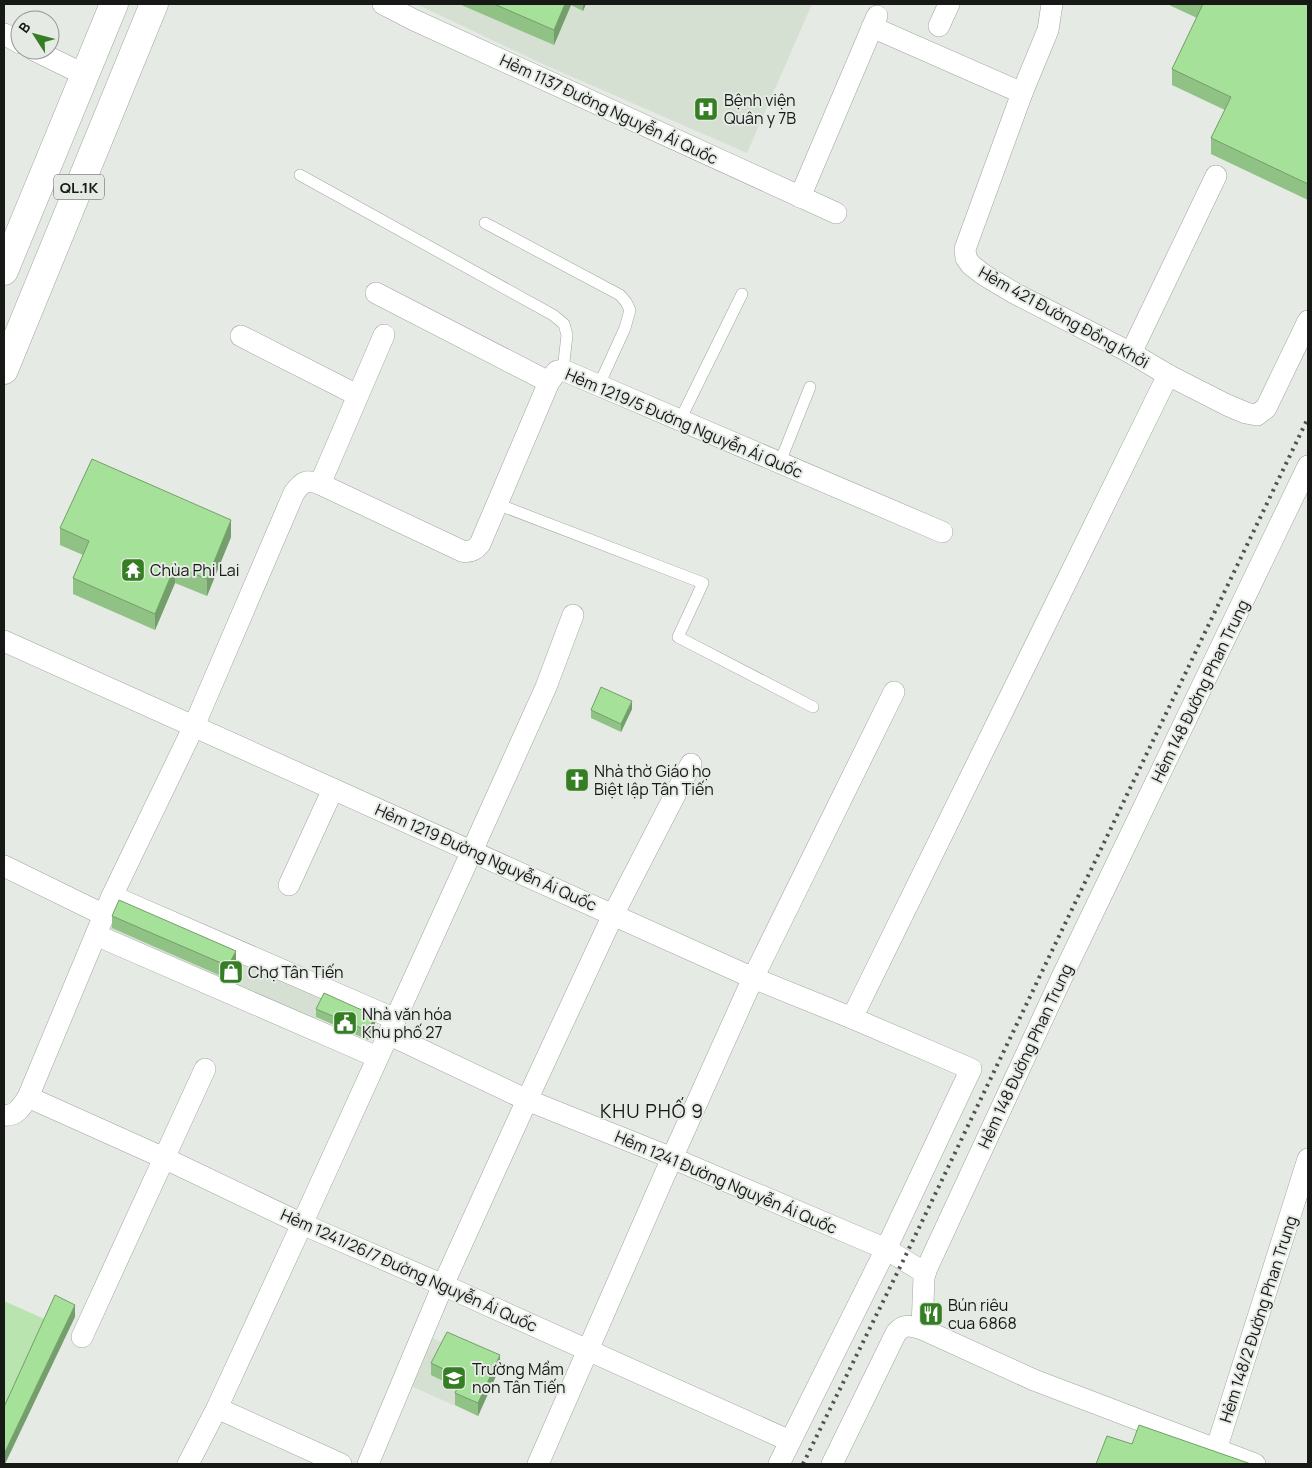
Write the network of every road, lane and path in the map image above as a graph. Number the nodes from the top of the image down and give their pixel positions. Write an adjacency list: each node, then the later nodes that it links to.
1 (114, 4): 8 (main road, QL.1K)
2 (154, 4): 22 (main road, QL.1K)
3 (382, 4): 12 (street, Hẻm 1137 Đường Nguyễn Ái Quốc)
4 (948, 4): 6 (street)
5 (1052, 4): 9 (street, Hẻm 421 Đường Đồng Khởi)
6 (939, 26)
7 (54, 60): 8 (street)
8 (85, 75): 15 (main road, QL.1K)
9 (1022, 93): 12 (street); 21 (street, Hẻm 421 Đường Đồng Khởi)
10 (300, 174): 24 (lane)
11 (1216, 176): 21 (street)
12 (800, 197): 13 (street, Hẻm 1137 Đường Nguyễn Ái Quốc)
13 (836, 214)
14 (486, 223): 25 (lane)
15 (4, 271)
16 (376, 293): 24 (street)
17 (742, 294): 28 (lane)
18 (1308, 321): 23 (street, Hẻm 421 Đường Đồng Khởi)
19 (384, 335): 27 (street)
20 (241, 336): 27 (street)
21 (1131, 353): 23 (street, Hẻm 421 Đường Đồng Khởi)
22 (4, 370)
23 (1168, 374): 49 (street)
24 (556, 376): 25 (street, Hẻm 1219/5 Đường Nguyễn Ái Quốc); 32 (street, Hẻm 1219/5 Đường Nguyễn Ái Quốc)
25 (599, 385): 28 (street, Hẻm 1219/5 Đường Nguyễn Ái Quốc)
26 (810, 387): 29 (lane)
27 (358, 395): 31 (street)
28 (680, 420): 29 (street, Hẻm 1219/5 Đường Nguyễn Ái Quốc)
29 (780, 462): 33 (street, Hẻm 1219/5 Đường Nguyễn Ái Quốc)
30 (1308, 466): 61 (street, Hẻm 148 Đường Phan Trung)
31 (320, 484): 32 (street, Hẻm 1219/5 Đường Nguyễn Ái Quốc); 38 (street)
32 (497, 504): 37 (lane)
33 (942, 532)
34 (573, 614): 41 (street)
35 (4, 641): 38 (street, Hẻm 1219 Đường Nguyễn Ái Quốc)
36 (894, 692): 48 (street)
37 (812, 707)
38 (194, 726): 40 (street, Hẻm 1219 Đường Nguyễn Ái Quốc); 44 (street)
39 (691, 764): 45 (street)
40 (333, 789): 41 (street, Hẻm 1219 Đường Nguyễn Ái Quốc); 43 (street)
41 (472, 851): 45 (street, Hẻm 1219 Đường Nguyễn Ái Quốc); 50 (street)
42 (4, 866): 46 (street)
43 (289, 885)
44 (112, 896): 46 (street); 50 (street, Hẻm 1241 Đường Nguyễn Ái Quốc)
45 (613, 915): 48 (street, Hẻm 1219 Đường Nguyễn Ái Quốc); 54 (street)
46 (104, 916): 47 (street)
47 (96, 935): 51 (street); 53 (street)
48 (753, 978): 49 (street, Hẻm 1219 Đường Nguyễn Ái Quốc); 57 (street)
49 (852, 1018): 60 (street, Hẻm 1219 Đường Nguyễn Ái Quốc)
50 (391, 1027): 51 (street); 54 (street, Hẻm 1241 Đường Nguyễn Ái Quốc)
51 (376, 1058): 59 (street)
52 (205, 1069): 56 (street)
53 (28, 1097): 55 (street); 56 (street, Hẻm 1241/26/7 Đường Nguyễn Ái Quốc)
54 (527, 1100): 57 (street, Hẻm 1241 Đường Nguyễn Ái Quốc); 62 (street)
55 (4, 1115)
56 (164, 1158): 59 (street, Hẻm 1241/26/7 Đường Nguyễn Ái Quốc); 64 (street)
57 (672, 1158): 60 (street, Hẻm 1241 Đường Nguyễn Ái Quốc); 65 (street)
58 (1308, 1159): 68 (street, Hẻm 148/2 Đường Phan Trung)
59 (302, 1224): 62 (street, Hẻm 1241/26/7 Đường Nguyễn Ái Quốc); 66 (street)
60 (886, 1249): 61 (street, Hẻm 1241 Đường Nguyễn Ái Quốc); 67 (street)
61 (925, 1273): 63 (street, Hẻm 148 Đường Phan Trung)
62 (444, 1285): 65 (street, Hẻm 1241/26/7 Đường Nguyễn Ái Quốc); 71 (street)
63 (922, 1329): 68 (street); 74 (street)
64 (82, 1337)
65 (589, 1350): 67 (street, Hẻm 1241/26/7 Đường Nguyễn Ái Quốc); 72 (street)
66 (217, 1408): 69 (street); 70 (street)
67 (790, 1441): 73 (street)
68 (1216, 1450): 75 (street)
69 (188, 1464)
70 (341, 1464)
71 (368, 1464)
72 (538, 1464)
73 (779, 1464)
74 (832, 1464)
75 (1255, 1464)

